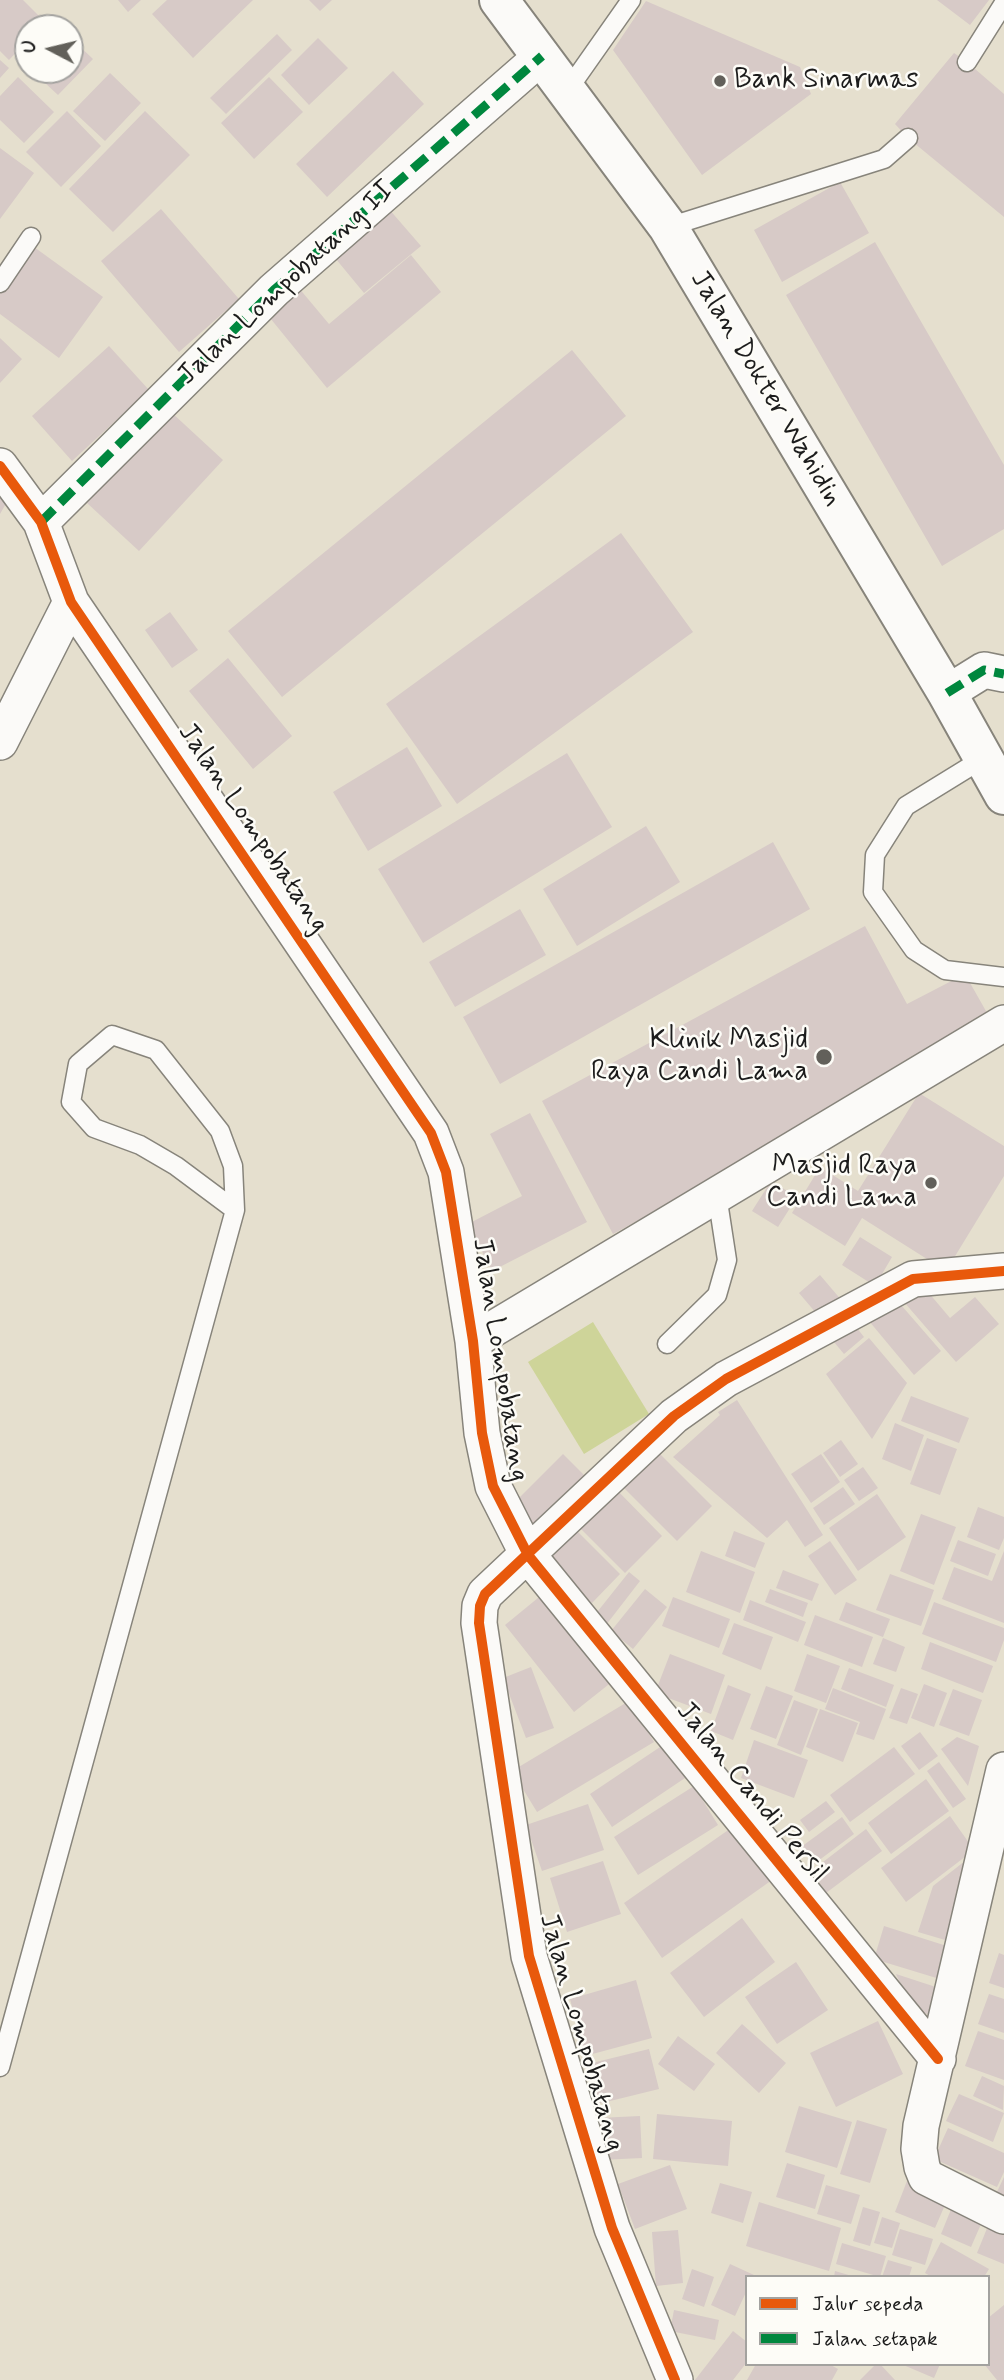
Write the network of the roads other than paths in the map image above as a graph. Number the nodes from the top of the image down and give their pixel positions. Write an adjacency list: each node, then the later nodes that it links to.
1 (499, 0): 4 (highway, Jalan Dokter Wahidin)
2 (631, 0): 6 (lane)
3 (1004, 3): 5 (lane)
4 (542, 56): 6 (highway, Jalan Dokter Wahidin); 12 (street, Jalan Lompobatang II)
5 (967, 62)
6 (567, 91): 8 (highway, Jalan Dokter Wahidin)
7 (908, 138): 8 (lane)
8 (668, 227): 15 (highway, Jalan Dokter Wahidin)
9 (31, 237): 10 (lane)
10 (0, 283)
11 (0, 466): 12 (street, Jalan Lompobatang)
12 (41, 522): 13 (street, Jalan Lompobatang)
13 (71, 602): 16 (street); 24 (street, Jalan Lompobatang)
14 (1004, 674): 15 (street)
15 (947, 693): 17 (highway, Jalan Dokter Wahidin)
16 (0, 742)
17 (984, 758): 18 (highway, Jalan Dokter Wahidin); 19 (lane)
18 (1004, 795)
19 (1004, 977)
20 (1004, 1023): 21 (street, Jalan Lompobatang)
21 (718, 1195): 24 (street, Jalan Lompobatang); 25 (lane)
22 (235, 1210): 22 (lane); 29 (lane)
23 (1004, 1271): 26 (street)
24 (472, 1341): 26 (street, Jalan Lompobatang)
25 (667, 1344)
26 (528, 1555): 28 (street, Jalan Candi Persil); 31 (street, Jalan Lompobatang)
27 (1004, 1770): 28 (street)
28 (937, 2059): 30 (street)
29 (0, 2067)
30 (1004, 2216)
31 (675, 2380)

